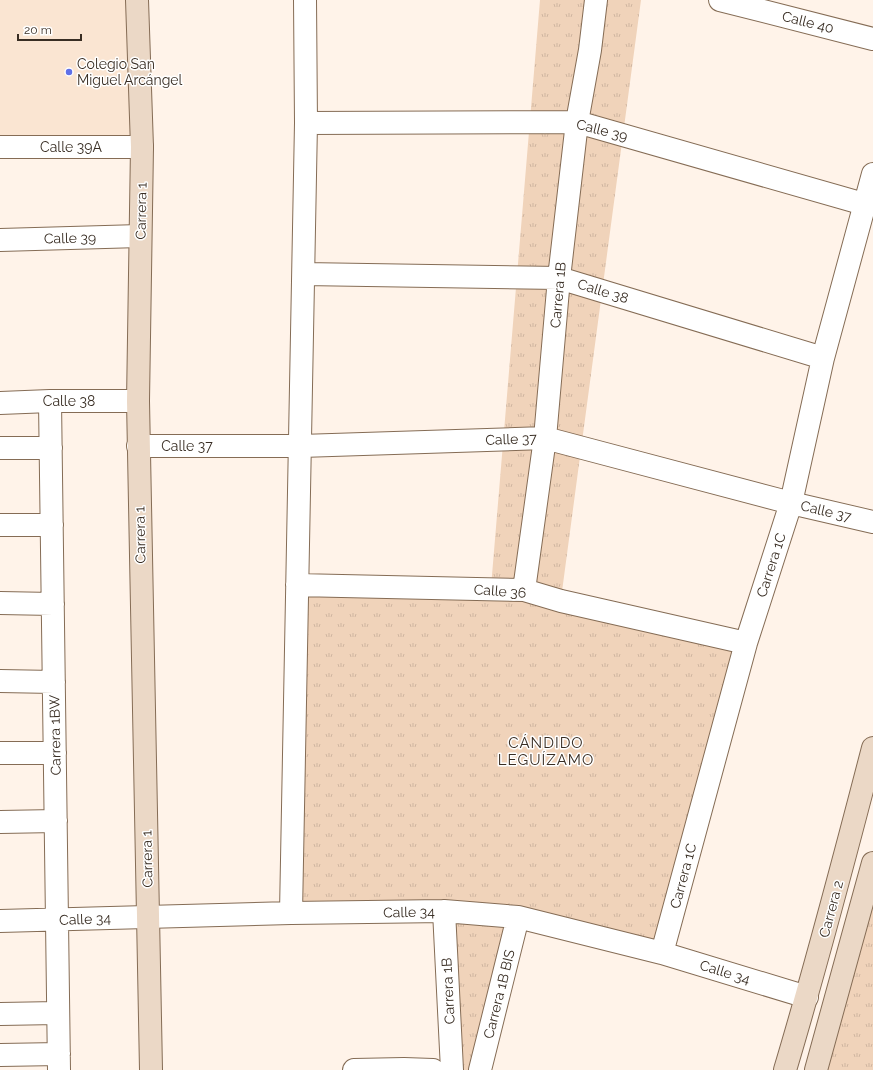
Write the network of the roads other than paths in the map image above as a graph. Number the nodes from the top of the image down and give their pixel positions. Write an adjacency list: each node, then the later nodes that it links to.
1 (137, 0): 9 (main road, Carrera 1)
2 (305, 0): 7 (street)
3 (596, 0): 6 (street, Carrera 1B)
4 (720, 0): 5 (street, Calle 40)
5 (873, 39)
6 (577, 122): 7 (street, Calle 39); 11 (street, Calle 39); 15 (street, Carrera 1B)
7 (306, 123): 14 (street)
8 (0, 147): 9 (street, Calle 39A)
9 (142, 147): 12 (main road, Carrera 1)
10 (873, 174): 11 (street, Carrera 1C)
11 (864, 204): 16 (street, Carrera 1C)
12 (140, 236): 13 (street, Calle 39); 18 (main road, Carrera 1)
13 (0, 240)
14 (304, 274): 15 (street, Calle 38); 22 (street)
15 (559, 278): 16 (street, Calle 38); 20 (street, Carrera 1B)
16 (823, 358): 25 (street, Carrera 1C)
17 (50, 401): 18 (street, Calle 38); 19 (street, Calle 38); 24 (street, Carrera 1BW)
18 (138, 401): 21 (main road, Carrera 1)
19 (0, 403)
20 (545, 438): 22 (street, Calle 37); 25 (street, Calle 37); 30 (street, Carrera 1B)
21 (138, 446): 22 (street, Calle 37); 44 (main road, Carrera 1)
22 (301, 446): 29 (street)
23 (0, 448): 24 (street)
24 (51, 448): 28 (street, Carrera 1BW)
25 (791, 503): 26 (street, Calle 37); 33 (street, Carrera 1C)
26 (873, 522)
27 (0, 525): 28 (street)
28 (52, 525): 32 (street, Carrera 1BW)
29 (297, 585): 30 (street, Calle 36); 43 (street)
30 (524, 590): 33 (street, Calle 36)
31 (0, 603): 32 (street)
32 (53, 604): 35 (street, Carrera 1BW)
33 (746, 643): 48 (street, Carrera 1C)
34 (0, 681): 35 (street)
35 (54, 682): 38 (street, Carrera 1BW)
36 (873, 748): 49 (main road, Carrera 2)
37 (0, 753): 38 (street)
38 (55, 753): 40 (street, Carrera 1BW)
39 (0, 822): 40 (street)
40 (56, 822): 46 (street, Carrera 1BW)
41 (873, 862): 61 (main road, Carrera 2)
42 (444, 911): 43 (street, Calle 34); 45 (street, Calle 34); 58 (street, Carrera 1B)
43 (291, 913): 44 (street, Calle 34)
44 (149, 917): 46 (street, Calle 34); 55 (main road, Carrera 1)
45 (518, 917): 48 (street, Calle 34); 59 (street, Carrera 1B BIS)
46 (57, 919): 47 (street, Calle 34); 51 (street, Carrera 1BW)
47 (0, 921)
48 (662, 953): 49 (street, Calle 34)
49 (807, 997): 60 (main road, Carrera 2)
50 (0, 1014): 51 (street)
51 (57, 1014): 53 (street, Carrera 1BW)
52 (0, 1054): 53 (street)
53 (59, 1062)
54 (405, 1069): 56 (street); 57 (street)
55 (151, 1070)
56 (354, 1070)
57 (433, 1070)
58 (452, 1070)
59 (480, 1070)
60 (785, 1070)
61 (816, 1070)

